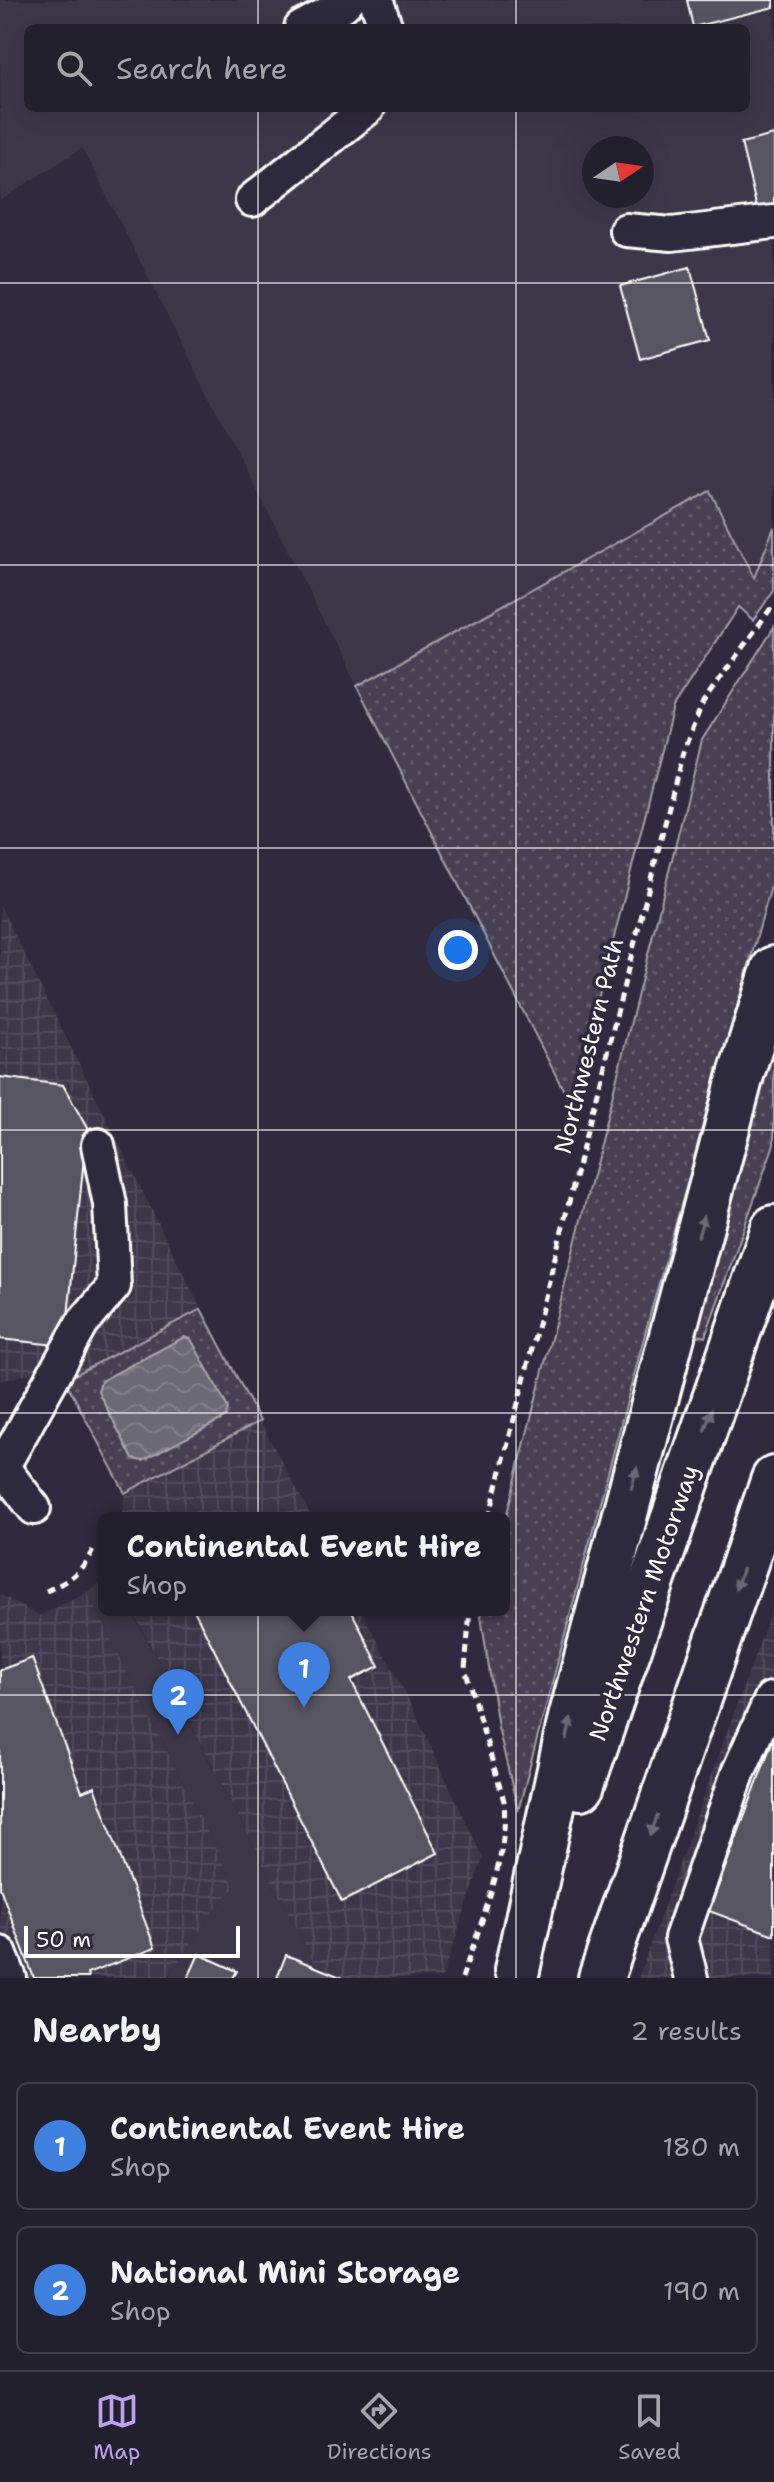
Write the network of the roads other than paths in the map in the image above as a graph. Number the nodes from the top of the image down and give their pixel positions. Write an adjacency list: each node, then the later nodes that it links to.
1 (348, 0): 3 (street)
2 (376, 0): 4 (street)
3 (308, 24)
4 (385, 24)
5 (363, 112): 6 (street)
6 (252, 200)
7 (774, 222): 8 (street)
8 (626, 230)
9 (774, 969): 17 (highway, one-way to 9)
10 (98, 1145): 12 (street)
11 (774, 1228): 17 (highway, Northwestern Motorway, one-way to 11)
12 (2, 1465): 14 (street)
13 (774, 1479): 19 (highway, one-way to 19)
14 (34, 1508)
15 (774, 1700): 20 (street)
16 (0, 1953): 18 (street)
17 (516, 1974)
18 (10, 1978)
19 (601, 1978)
20 (691, 1978)

